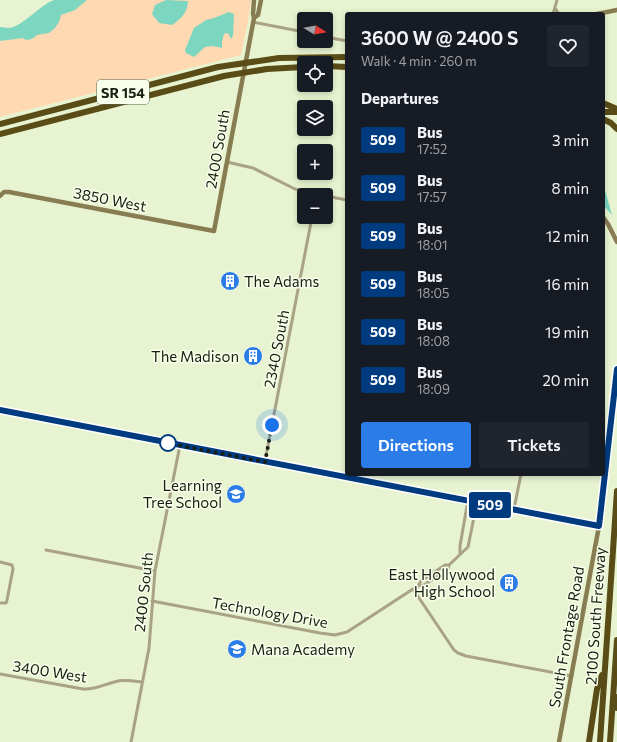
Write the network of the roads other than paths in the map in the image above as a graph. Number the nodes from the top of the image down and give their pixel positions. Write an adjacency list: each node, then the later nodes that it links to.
1 (254, 0): 9 (street)
2 (261, 0): 9 (street)
3 (557, 0): 4 (street)
4 (555, 8): 6 (street); 7 (street)
5 (617, 10): 8 (street)
6 (554, 12)
7 (558, 12)
8 (605, 12)
9 (254, 20): 10 (street); 14 (street, 2400 South)
10 (297, 30)
11 (333, 38): 12 (street)
12 (345, 41)
13 (345, 57): 14 (highway, SR 154)
14 (246, 62): 18 (street, 2400 South); 25 (highway, SR 154)
15 (333, 66): 16 (highway)
16 (345, 67)
17 (297, 68): 18 (highway, SR 154)
18 (244, 72): 27 (highway, SR 154); 28 (street, 2400 South)
19 (617, 103): 20 (highway)
20 (605, 104)
21 (605, 104): 22 (highway)
22 (617, 110): 23 (highway)
23 (605, 112)
24 (605, 120): 26 (highway)
25 (0, 124)
26 (617, 129)
27 (0, 134)
28 (227, 162): 29 (street); 35 (street, 2400 South)
29 (297, 190)
30 (1, 195): 35 (street, 3850 West)
31 (333, 197): 32 (street)
32 (345, 200)
33 (605, 220): 36 (street)
34 (311, 224): 40 (street, 2340 South)
35 (214, 231)
36 (617, 242)
37 (617, 369): 41 (street, South Frontage Road)
38 (0, 410): 39 (street)
39 (180, 445): 40 (street); 54 (street, 2400 South)
40 (265, 462): 45 (street)
41 (605, 474)
42 (362, 476): 45 (street)
43 (521, 476): 49 (street)
44 (605, 476): 50 (street, South Frontage Road)
45 (361, 480): 47 (street)
46 (617, 491): 60 (highway, 2100 South Freeway)
47 (468, 500): 48 (street); 52 (street)
48 (477, 502): 49 (street); 52 (street, Technology Drive)
49 (514, 509): 50 (street)
50 (599, 526): 62 (street, South Frontage Road)
51 (46, 550): 54 (street)
52 (460, 554): 55 (street, Technology Drive)
53 (0, 562): 57 (street)
54 (156, 571): 56 (street, 2400 South)
55 (413, 589): 56 (street, Technology Drive); 62 (street)
56 (152, 601): 63 (street, 2400 South)
57 (0, 603)
58 (617, 640): 69 (highway, 2100 South Freeway)
59 (617, 664): 64 (highway)
60 (605, 666): 67 (highway); 68 (highway, 2100 South Freeway)
61 (0, 674): 63 (street, 3400 West)
62 (572, 676): 66 (street, South Frontage Road)
63 (142, 682): 65 (street, 2400 South)
64 (617, 708)
65 (131, 742)
66 (559, 742)
67 (589, 742)
68 (600, 742)
69 (610, 742)

